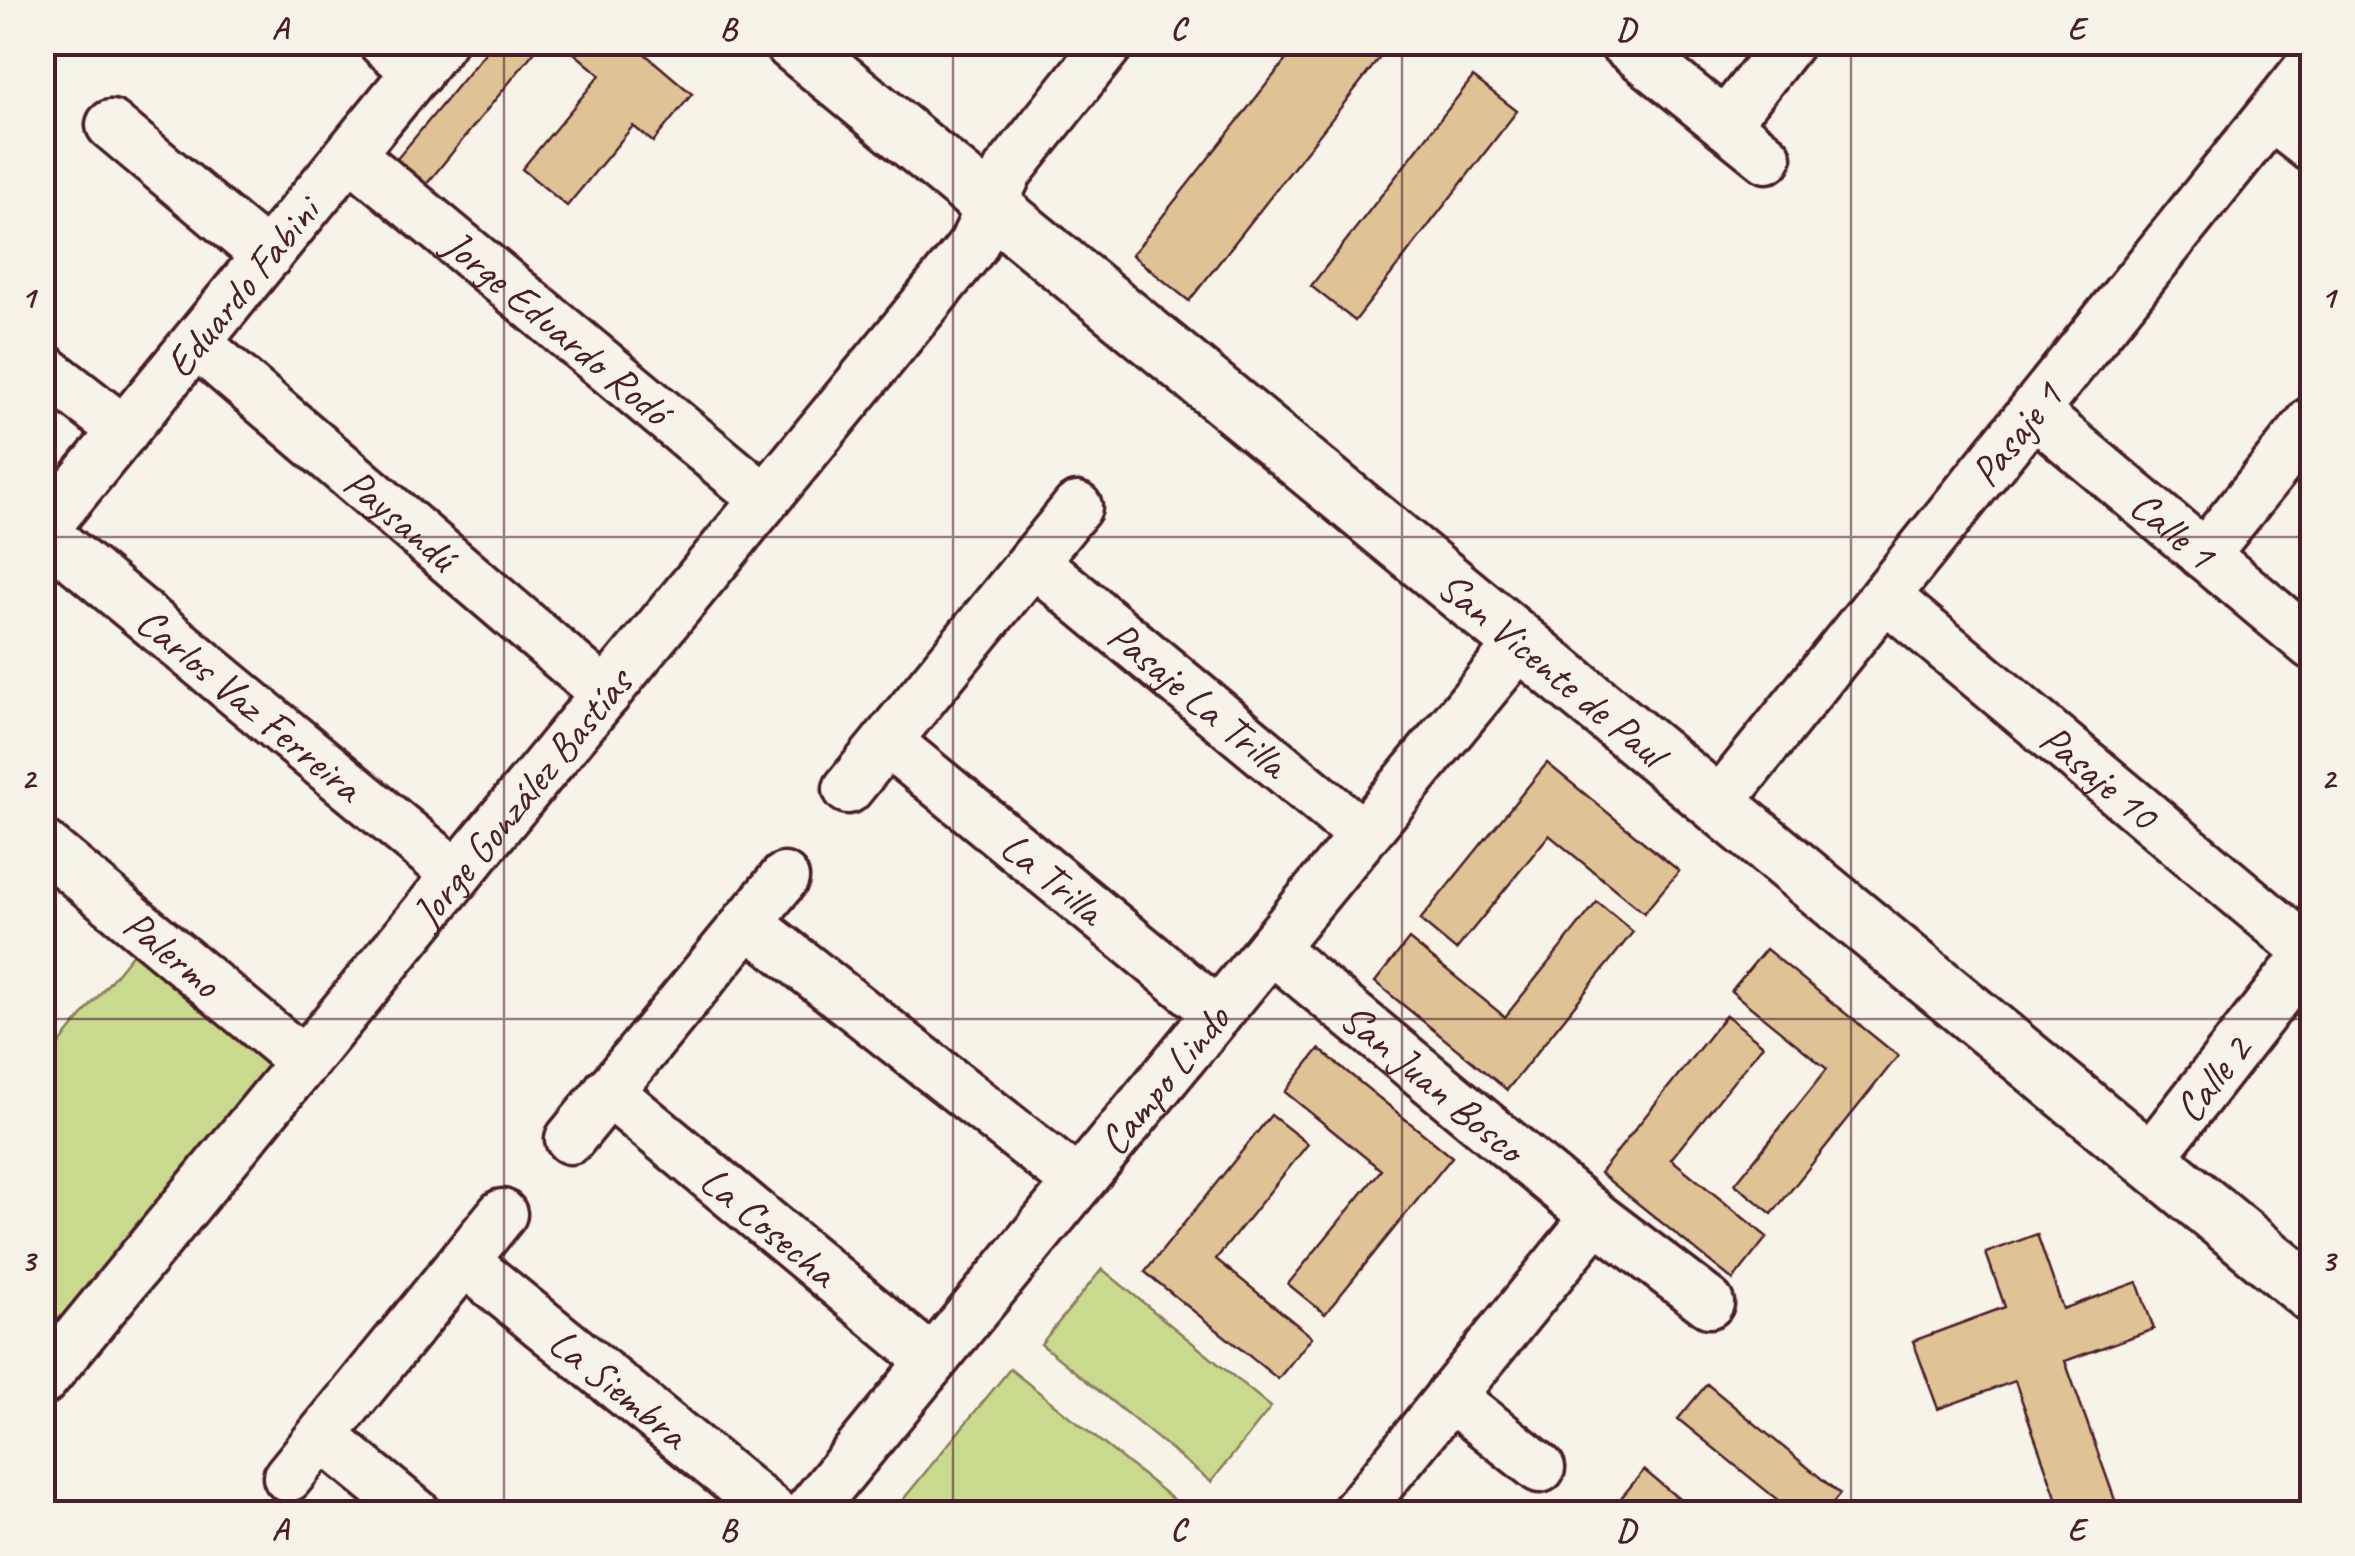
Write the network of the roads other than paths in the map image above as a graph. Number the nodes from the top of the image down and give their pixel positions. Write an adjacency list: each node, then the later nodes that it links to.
1 (792, 42): 13 (street, San Vicente de Paul)
2 (1110, 42): 13 (street, Jorge González Bastías)
3 (1624, 42): 8 (street)
4 (1789, 42): 8 (street)
5 (414, 52): 11 (street, Eduardo Fabini)
6 (2312, 64): 7 (street, Pasaje 1)
7 (2271, 116): 10 (street); 17 (street, Pasaje 1)
8 (1725, 124): 12 (street)
9 (112, 125): 14 (street)
10 (2312, 148)
11 (350, 154): 14 (street, Eduardo Fabini); 20 (street, Jorge Eduardo Rodó)
12 (1767, 158)
13 (992, 206): 20 (street, Jorge González Bastías); 26 (street, San Vicente de Paul)
14 (267, 256): 15 (street, Eduardo Fabini)
15 (196, 344): 19 (street, Eduardo Fabini); 28 (street, Paysandú)
16 (42, 367): 19 (street)
17 (2034, 412): 23 (street, Calle 1); 25 (street, Pasaje 1)
18 (2312, 421): 23 (street)
19 (124, 431): 22 (street, Eduardo Fabini)
20 (765, 499): 28 (street, Jorge González Bastías)
21 (1078, 506): 24 (street)
22 (42, 531): 34 (street, Carlos Vaz Ferreira)
23 (2204, 555): 27 (street, Calle 1)
24 (1034, 561): 29 (street); 32 (street, Pasaje La Trilla)
25 (1885, 596): 31 (street, Pasaje 1); 38 (street, Pasaje 10)
26 (1521, 643): 31 (street, San Vicente de Paul); 32 (street, Campo Lindo)
27 (2312, 645)
28 (606, 694): 34 (street, Jorge González Bastías)
29 (887, 741): 30 (street); 39 (street, La Trilla)
30 (848, 789)
31 (1718, 804): 43 (street, San Vicente de Paul)
32 (1363, 835): 37 (street, Campo Lindo)
33 (42, 844): 40 (street, Palermo)
34 (457, 875): 40 (street, Jorge González Bastías)
35 (784, 878): 36 (street)
36 (747, 922): 41 (street); 44 (street)
37 (1271, 948): 39 (street, Campo Lindo); 46 (street, San Juan Bosco)
38 (2312, 952): 43 (street, Calle 2)
39 (1218, 1012): 44 (street, Campo Lindo)
40 (304, 1062): 51 (street, Jorge González Bastías)
41 (608, 1091): 42 (street); 50 (street, La Cosecha)
42 (570, 1138)
43 (2149, 1159): 48 (street, San Vicente de Paul)
44 (1078, 1183): 50 (street, Campo Lindo)
45 (502, 1214): 47 (street)
46 (1596, 1217): 49 (street, San Juan Bosco); 52 (street)
47 (464, 1261): 53 (street); 58 (street, La Siembra)
48 (2312, 1294)
49 (1709, 1303)
50 (932, 1361): 56 (street, Campo Lindo)
51 (42, 1382)
52 (1450, 1396): 54 (street); 59 (street)
53 (322, 1436): 55 (street); 57 (street)
54 (1540, 1468)
55 (288, 1477)
56 (825, 1507)
57 (417, 1514)
58 (775, 1514)
59 (1355, 1514)

